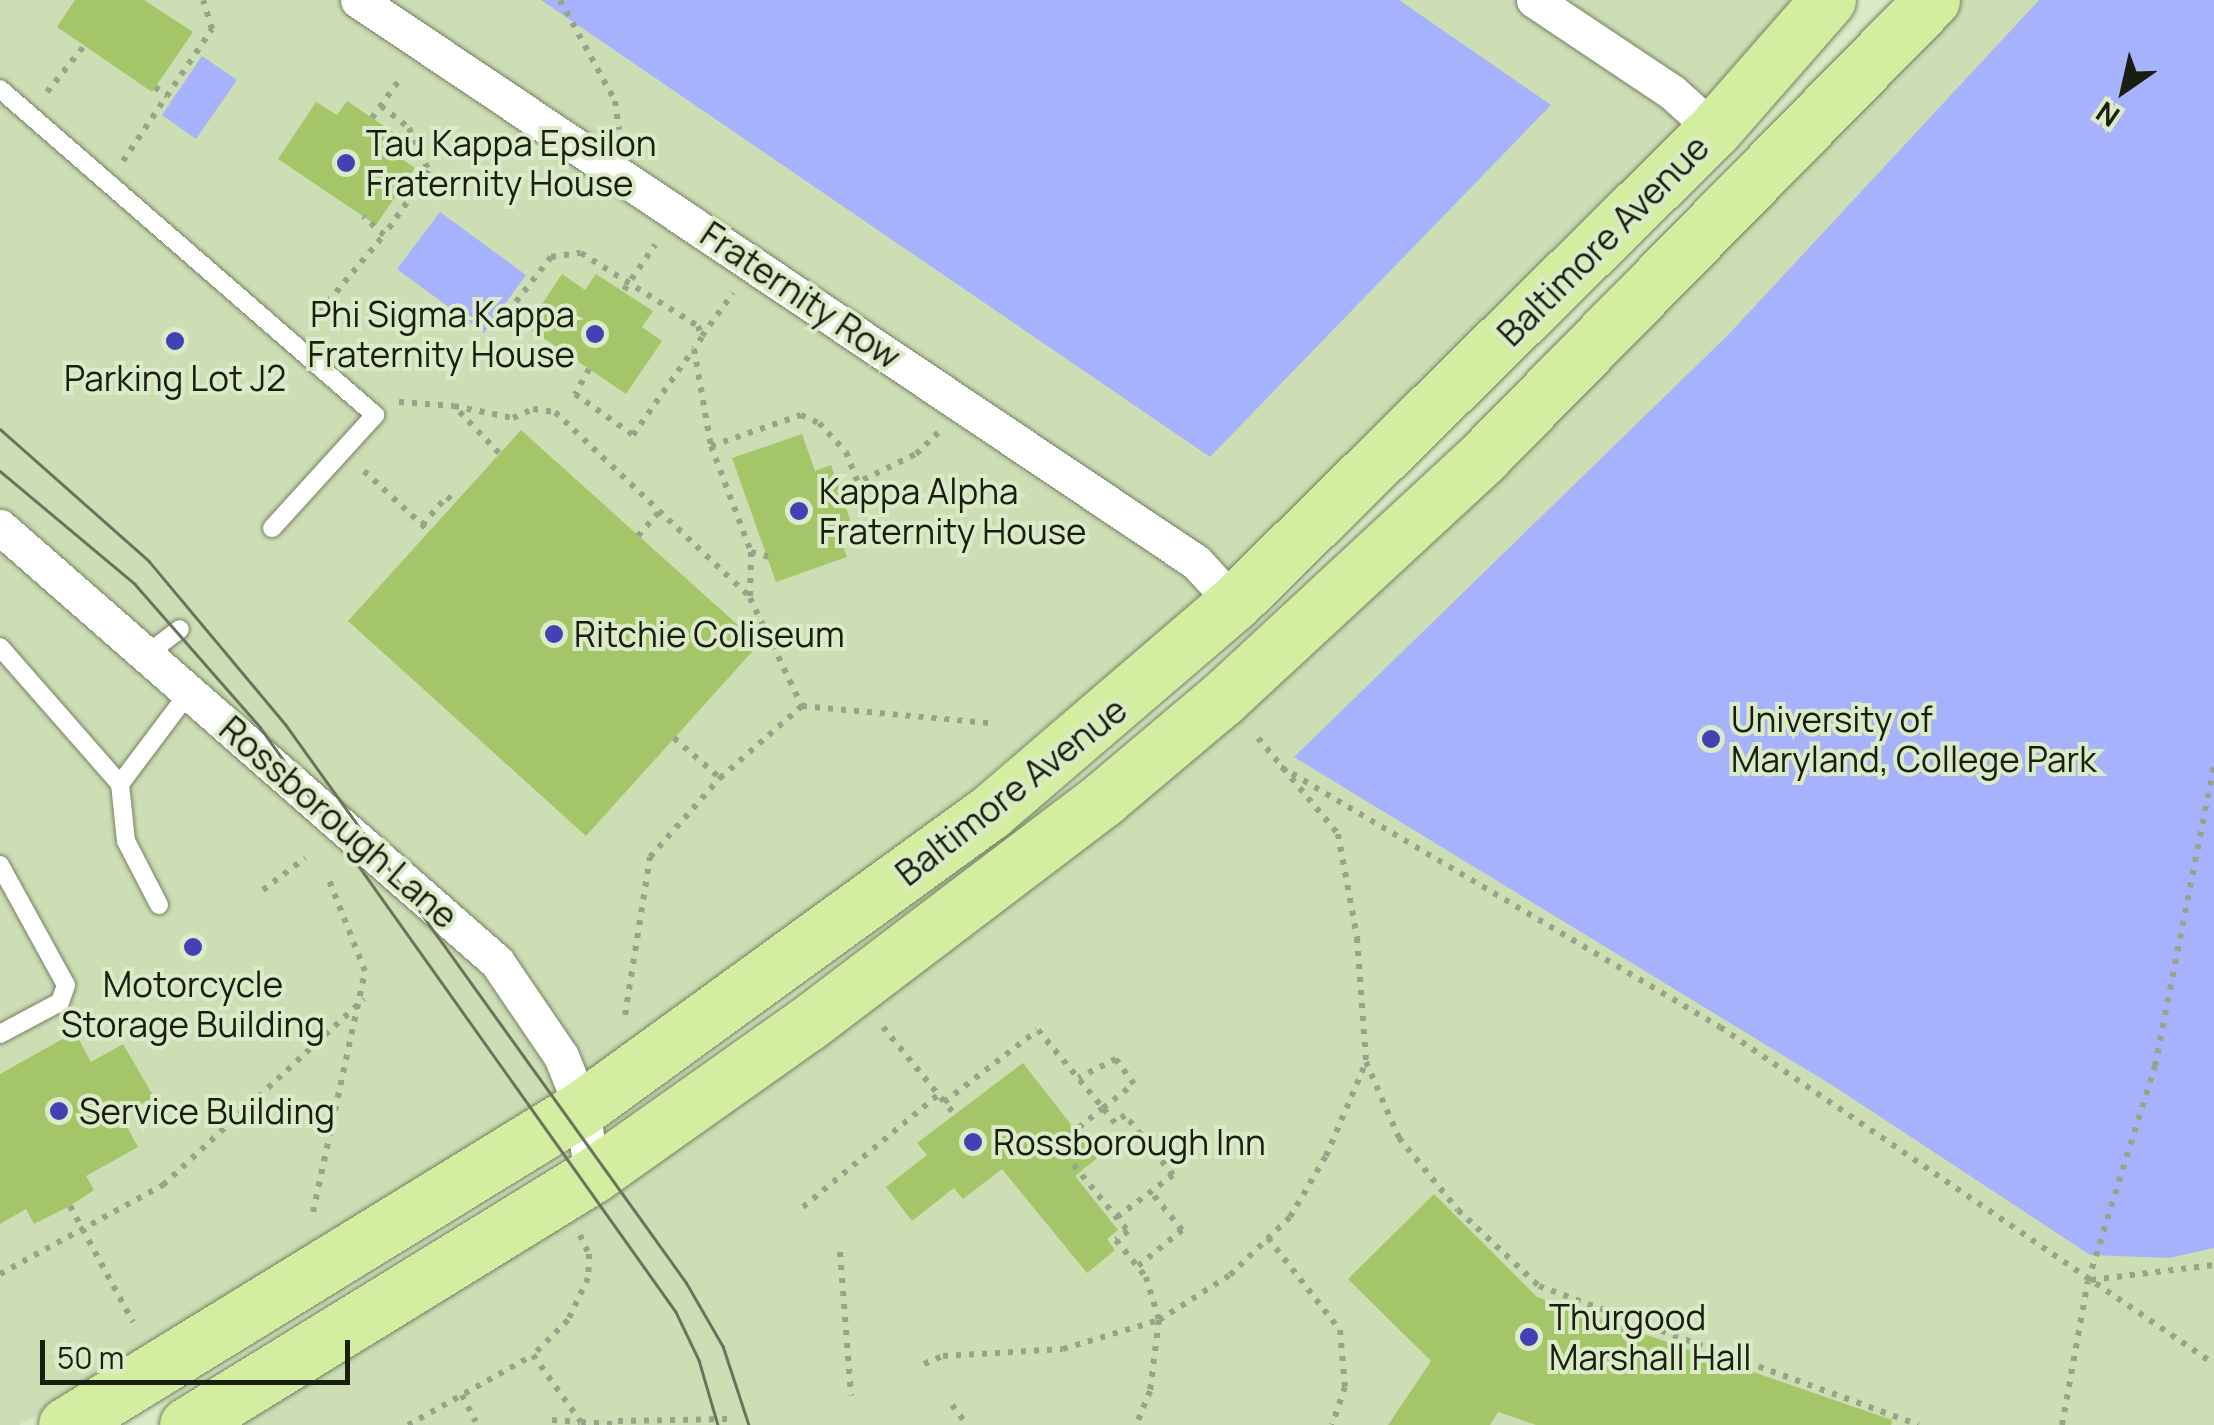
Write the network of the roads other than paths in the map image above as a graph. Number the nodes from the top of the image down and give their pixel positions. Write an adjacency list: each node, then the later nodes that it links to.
1 (358, 0): 9 (street, Fraternity Row)
2 (1534, 0): 6 (street)
3 (1828, 0): 6 (main road, Baltimore Avenue)
4 (1932, 0): 19 (main road, Baltimore Avenue)
5 (0, 89): 8 (lane)
6 (1714, 130): 9 (main road, Baltimore Avenue)
7 (0, 526): 12 (street, Rossborough Lane)
8 (272, 528)
9 (1234, 603): 18 (main road, Baltimore Avenue)
10 (180, 629): 12 (lane)
11 (0, 647): 14 (lane)
12 (147, 654): 13 (street, Rossborough Lane)
13 (189, 692): 14 (lane); 18 (street, Rossborough Lane)
14 (120, 784): 16 (lane)
15 (0, 865): 17 (lane)
16 (159, 905)
17 (0, 1034)
18 (582, 1108): 19 (street, Rossborough Lane); 20 (main road, Baltimore Avenue)
19 (592, 1176): 21 (main road, Baltimore Avenue)
20 (66, 1425)
21 (187, 1425)

